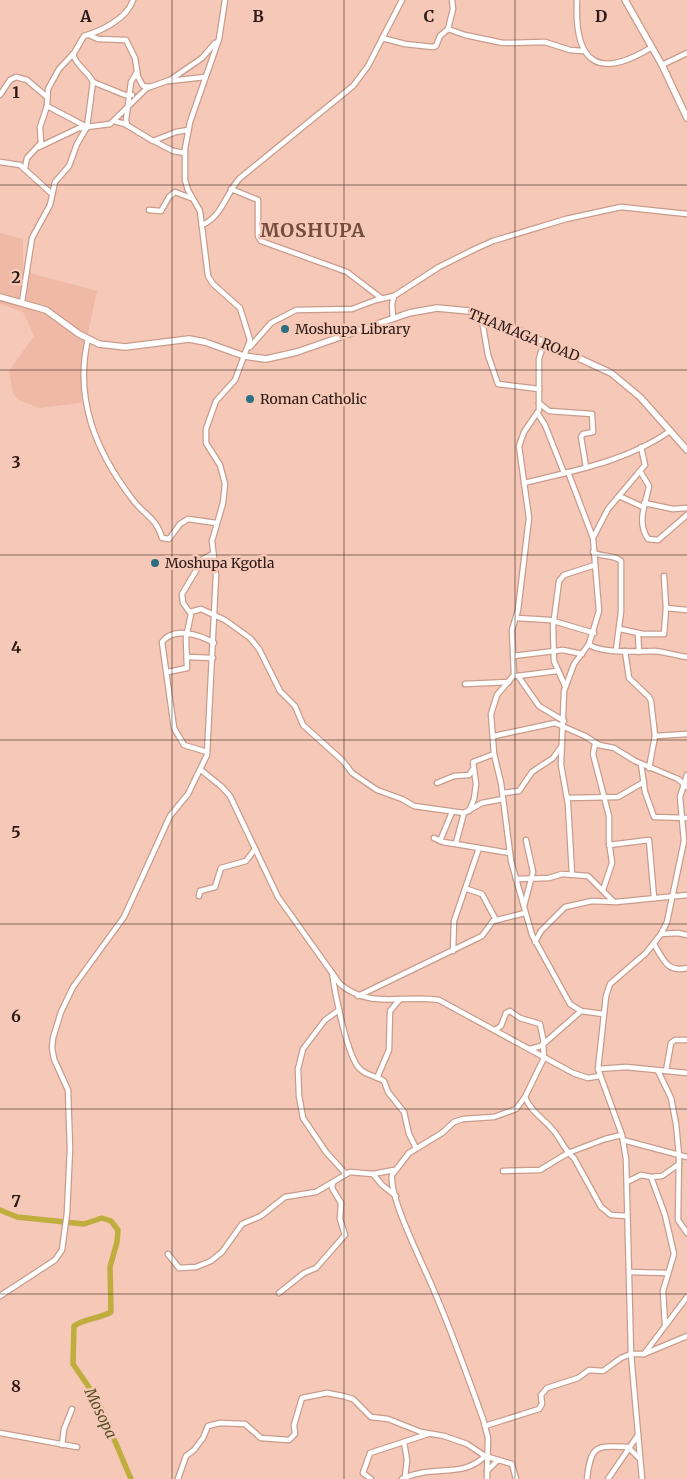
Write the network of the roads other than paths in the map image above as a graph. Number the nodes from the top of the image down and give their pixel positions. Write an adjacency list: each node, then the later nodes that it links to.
1 (132, 0): 8 (street)
2 (225, 0): 9 (street)
3 (402, 0): 10 (street)
4 (452, 0): 7 (street)
5 (577, 0): 12 (street)
6 (626, 0): 11 (main road)
7 (448, 29): 10 (street); 12 (street)
8 (89, 35): 14 (street); 16 (street)
9 (219, 38): 17 (street); 18 (street)
10 (382, 38): 37 (street)
11 (652, 47): 12 (street); 15 (main road)
12 (584, 51)
13 (687, 53): 15 (street)
14 (73, 54): 19 (street); 24 (street)
15 (662, 65): 27 (main road)
16 (138, 72): 20 (street); 23 (street)
17 (205, 77): 18 (street); 31 (street)
18 (168, 81): 20 (street)
19 (93, 82): 23 (street); 30 (street)
20 (150, 87): 22 (street)
21 (0, 94): 24 (street)
22 (140, 95): 23 (street); 25 (street)
23 (130, 96): 25 (street)
24 (46, 97): 26 (street)
25 (129, 104): 28 (street); 29 (street)
26 (48, 106): 30 (street); 33 (street)
27 (687, 118)
28 (114, 121): 29 (street); 30 (street)
29 (127, 125): 32 (street)
30 (86, 128): 33 (street); 38 (street)
31 (188, 130): 32 (street); 34 (street)
32 (153, 141): 34 (street)
33 (38, 148): 36 (street)
34 (185, 153): 39 (street)
35 (0, 162): 36 (street)
36 (25, 168): 38 (street)
37 (231, 189): 42 (street); 45 (street)
38 (52, 194): 46 (street)
39 (192, 198): 40 (street); 42 (street)
40 (149, 210)
41 (687, 214): 43 (street)
42 (202, 225): 51 (street)
43 (394, 296): 45 (street); 48 (street)
44 (0, 297): 46 (main road, THAMAGA ROAD)
45 (381, 298): 51 (street)
46 (22, 302): 49 (main road, THAMAGA ROAD)
47 (481, 315): 48 (main road, THAMAGA ROAD); 50 (main road, THAMAGA ROAD); 53 (street)
48 (393, 318): 52 (main road, THAMAGA ROAD)
49 (88, 339): 52 (main road, THAMAGA ROAD); 67 (street)
50 (544, 342): 53 (street); 56 (main road, THAMAGA ROAD)
51 (248, 348): 52 (street)
52 (244, 356): 67 (street)
53 (539, 389): 54 (street)
54 (540, 403): 55 (street); 59 (street)
55 (538, 414): 61 (street); 62 (street)
56 (670, 431): 57 (main road, THAMAGA ROAD); 58 (street)
57 (686, 446)
58 (641, 447): 59 (street); 60 (street)
59 (586, 467): 61 (street)
60 (640, 471): 63 (street); 64 (street)
61 (566, 473): 62 (street); 68 (street)
62 (524, 484): 79 (street)
63 (619, 496): 64 (street); 69 (street)
64 (643, 505): 65 (street); 66 (street)
65 (687, 508)
66 (687, 516)
67 (216, 523): 72 (street)
68 (588, 524): 69 (street); 70 (street)
69 (600, 524): 70 (street)
70 (593, 538): 71 (street)
71 (593, 552): 73 (street); 81 (street)
72 (213, 554): 77 (street); 78 (street)
73 (595, 565): 80 (street); 82 (street)
74 (664, 576): 75 (street)
75 (666, 608): 76 (street); 84 (street)
76 (687, 610)
77 (190, 612): 78 (street); 83 (street)
78 (215, 615): 85 (street); 124 (street)
79 (517, 618): 80 (street); 92 (street)
80 (554, 622): 82 (street); 88 (street)
81 (620, 629): 84 (street); 87 (street)
82 (594, 633): 86 (street)
83 (186, 634): 85 (street); 93 (street); 97 (street)
84 (638, 634): 90 (street)
85 (214, 643): 95 (street)
86 (589, 644): 87 (street); 91 (street)
87 (616, 650): 89 (street)
88 (553, 651): 91 (street); 92 (street); 96 (street)
89 (625, 651): 90 (street); 105 (street)
90 (638, 652): 94 (street)
91 (582, 654): 100 (street)
92 (513, 656): 98 (street)
93 (187, 657): 95 (street); 97 (street)
94 (687, 657)
95 (213, 658): 108 (street)
96 (557, 671): 98 (street); 100 (street)
97 (168, 672): 108 (street)
98 (514, 678): 99 (street); 101 (street); 104 (street)
99 (465, 684)
100 (565, 686): 101 (street)
101 (564, 721): 102 (street)
102 (563, 728): 104 (street); 106 (street); 107 (street)
103 (687, 734): 105 (street)
104 (494, 736): 109 (street)
105 (655, 736): 112 (street)
106 (595, 744): 110 (street); 122 (street)
107 (561, 746): 119 (street); 120 (street)
108 (207, 752): 113 (street)
109 (494, 754): 111 (street); 119 (street)
110 (641, 764): 112 (street); 115 (street)
111 (473, 768): 116 (street); 118 (street)
112 (649, 768): 117 (street)
113 (201, 770): 134 (street); 192 (street)
114 (687, 775): 117 (street)
115 (644, 782): 122 (street); 126 (street)
116 (437, 783)
117 (686, 785): 126 (street)
118 (475, 792): 123 (street); 125 (street)
119 (503, 793): 121 (street)
120 (567, 798): 122 (street); 136 (street)
121 (503, 799): 123 (street); 135 (street)
122 (606, 799): 132 (street)
123 (482, 803): 125 (street)
124 (452, 812): 125 (street); 130 (street)
125 (466, 812): 131 (street)
126 (685, 818): 127 (street)
127 (686, 828): 143 (street)
128 (434, 838): 130 (street)
129 (526, 840): 137 (street)
130 (440, 841): 131 (street)
131 (456, 843): 133 (street)
132 (609, 845): 140 (street); 144 (street)
133 (479, 848): 135 (street); 139 (street)
134 (255, 849): 142 (street); 154 (street)
135 (510, 853): 138 (street)
136 (572, 874): 137 (street); 140 (street)
137 (532, 878): 138 (street); 146 (street)
138 (516, 879): 146 (street)
139 (467, 889): 147 (street); 152 (street)
140 (602, 890): 145 (street)
141 (687, 894): 143 (street)
142 (199, 896)
143 (673, 897): 144 (street); 148 (street)
144 (654, 898): 145 (street)
145 (613, 901): 150 (street)
146 (525, 911): 147 (street); 150 (street)
147 (496, 920): 152 (street)
148 (661, 934): 149 (street); 151 (street)
149 (687, 935)
150 (535, 942): 158 (street)
151 (654, 944): 153 (street); 159 (street)
152 (453, 951): 155 (street)
153 (687, 968)
154 (332, 972): 155 (street); 157 (street)
155 (358, 996): 156 (street)
156 (400, 999): 160 (street); 170 (street)
157 (339, 1010): 170 (street); 180 (street)
158 (581, 1011): 159 (street); 162 (street)
159 (603, 1014): 165 (street)
160 (495, 1030): 162 (street); 163 (street)
161 (687, 1040): 167 (street)
162 (544, 1044): 163 (street); 164 (street)
163 (530, 1050): 164 (street)
164 (544, 1058): 169 (street); 171 (street)
165 (598, 1069): 166 (street); 169 (street)
166 (658, 1071): 167 (street); 175 (street)
167 (666, 1071): 168 (street)
168 (687, 1073)
169 (600, 1076): 172 (street)
170 (377, 1078): 173 (street)
171 (525, 1097): 173 (street); 174 (street)
172 (623, 1138): 174 (street); 175 (street); 183 (street)
173 (416, 1148): 178 (street)
174 (568, 1153): 179 (street); 186 (street)
175 (679, 1155): 176 (street); 177 (street)
176 (687, 1157)
177 (679, 1164): 182 (street); 187 (street)
178 (394, 1170): 181 (street); 185 (street)
179 (503, 1171)
180 (346, 1174): 181 (street); 184 (street)
181 (373, 1174): 185 (street)
182 (651, 1177): 183 (street); 190 (street)
183 (627, 1182): 186 (street)
184 (333, 1183): 188 (street); 191 (street)
185 (396, 1196): 199 (street)
186 (627, 1216): 189 (street)
187 (687, 1233)
188 (168, 1254)
189 (629, 1272): 190 (street); 196 (street)
190 (667, 1273): 194 (street)
191 (279, 1293)
192 (0, 1296)
193 (687, 1297): 194 (street)
194 (665, 1324): 197 (street)
195 (687, 1336): 197 (street)
196 (631, 1354): 197 (street); 199 (street); 202 (street)
197 (644, 1354)
198 (72, 1409): 204 (street)
199 (485, 1426): 207 (street)
200 (0, 1433): 204 (street)
201 (429, 1433): 203 (street); 207 (street); 214 (street)
202 (638, 1435): 206 (street); 209 (street)
203 (404, 1442): 213 (street); 215 (street)
204 (62, 1445): 205 (street)
205 (77, 1447)
206 (628, 1447): 209 (street); 218 (street); 219 (street)
207 (486, 1456): 208 (street); 210 (street); 211 (street)
208 (498, 1460): 210 (street); 217 (street)
209 (640, 1460): 220 (street)
210 (487, 1471): 216 (street)
211 (466, 1475)
212 (454, 1476): 213 (street)
213 (403, 1478)
214 (178, 1479)
215 (371, 1479)
216 (487, 1479)
217 (516, 1479)
218 (586, 1479)
219 (608, 1479)
220 (642, 1479)

